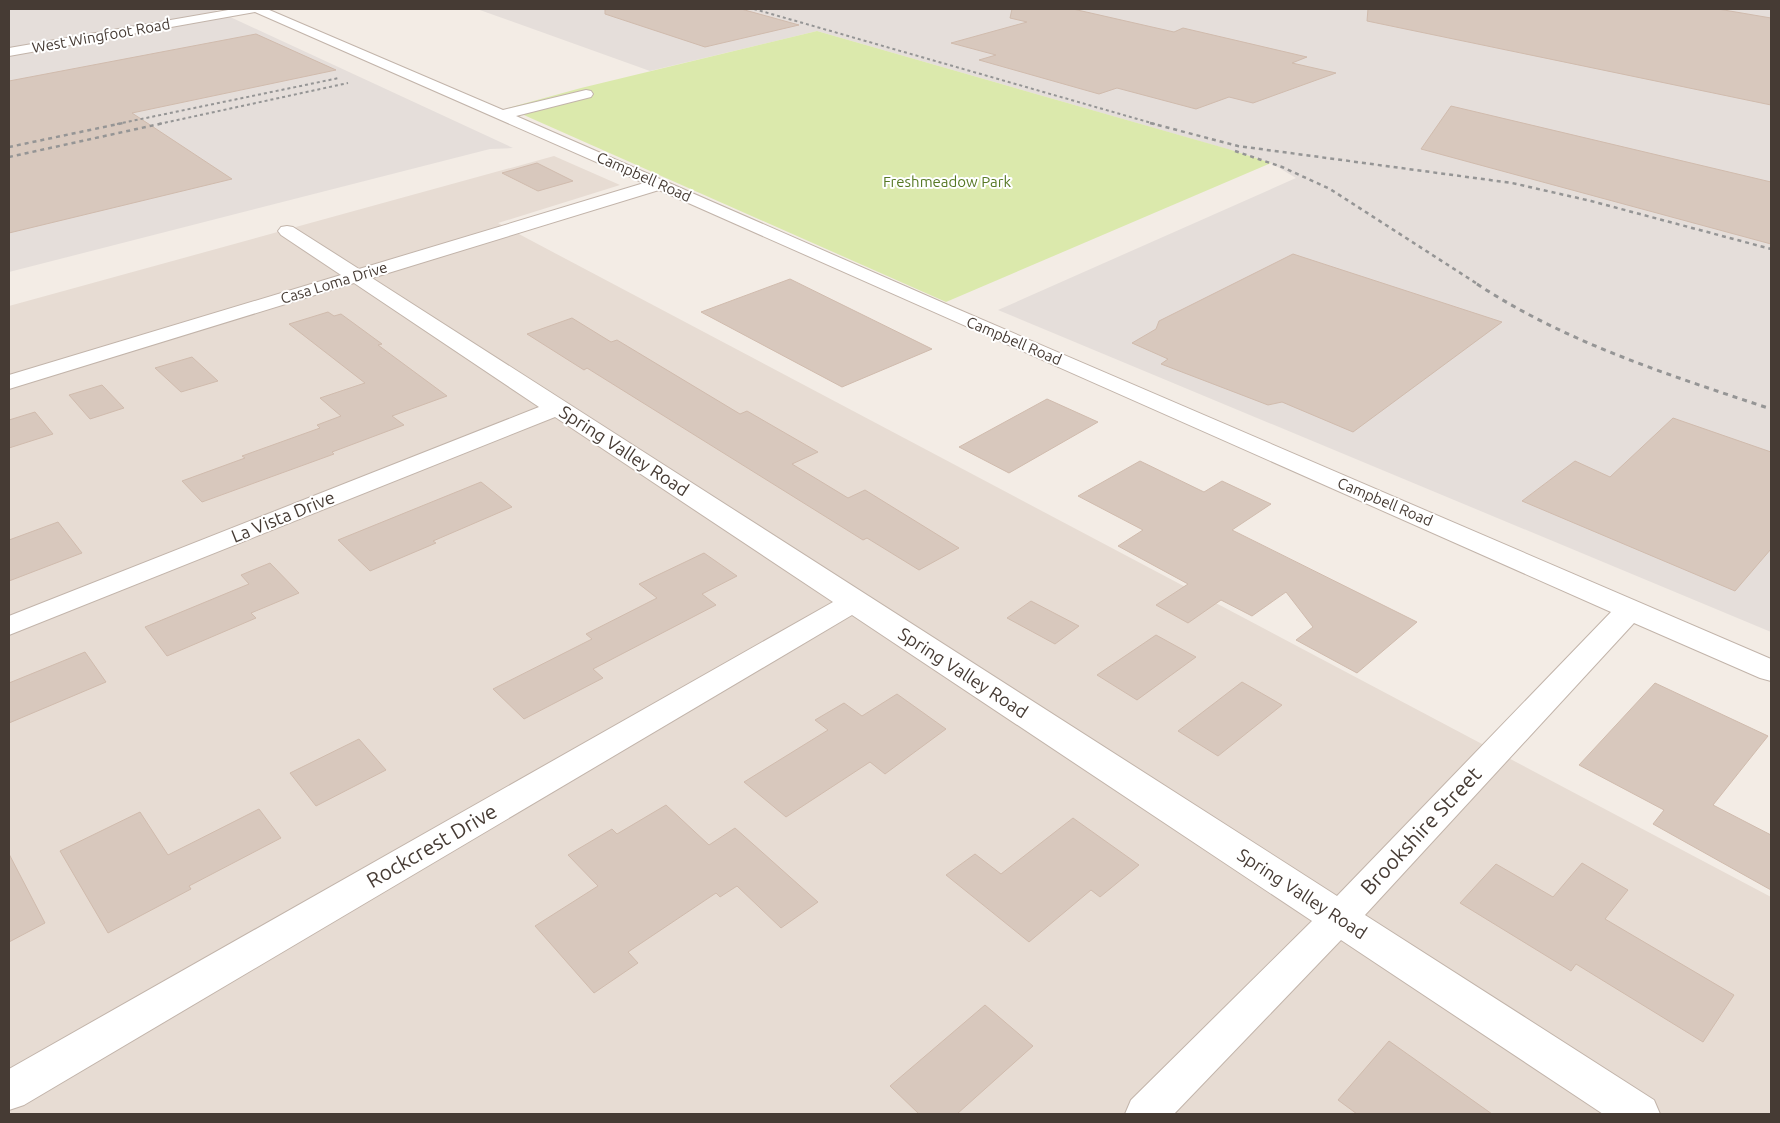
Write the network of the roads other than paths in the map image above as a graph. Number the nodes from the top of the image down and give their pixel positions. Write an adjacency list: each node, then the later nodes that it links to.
1 (253, 9): 3 (street, West Wingfoot Road)
2 (258, 9): 5 (street, Campbell Road)
3 (9, 52)
4 (586, 94): 5 (street)
5 (502, 115): 6 (street, Campbell Road)
6 (660, 184): 8 (street, Casa Loma Drive); 12 (street, Campbell Road)
7 (287, 231): 8 (street, Spring Valley Road)
8 (356, 276): 9 (street, Casa Loma Drive); 10 (street, Spring Valley Road)
9 (9, 382)
10 (557, 408): 11 (street, Spring Valley Road); 13 (street, La Vista Drive)
11 (854, 602): 15 (street, Spring Valley Road); 16 (street, Rockcrest Drive)
12 (1631, 609): 14 (street, Campbell Road); 15 (street, Brookshire Street)
13 (9, 626)
14 (1771, 671)
15 (1339, 918): 17 (street, Brookshire Street); 18 (street, Spring Valley Road)
16 (9, 1091)
17 (1146, 1114)
18 (1639, 1114)

